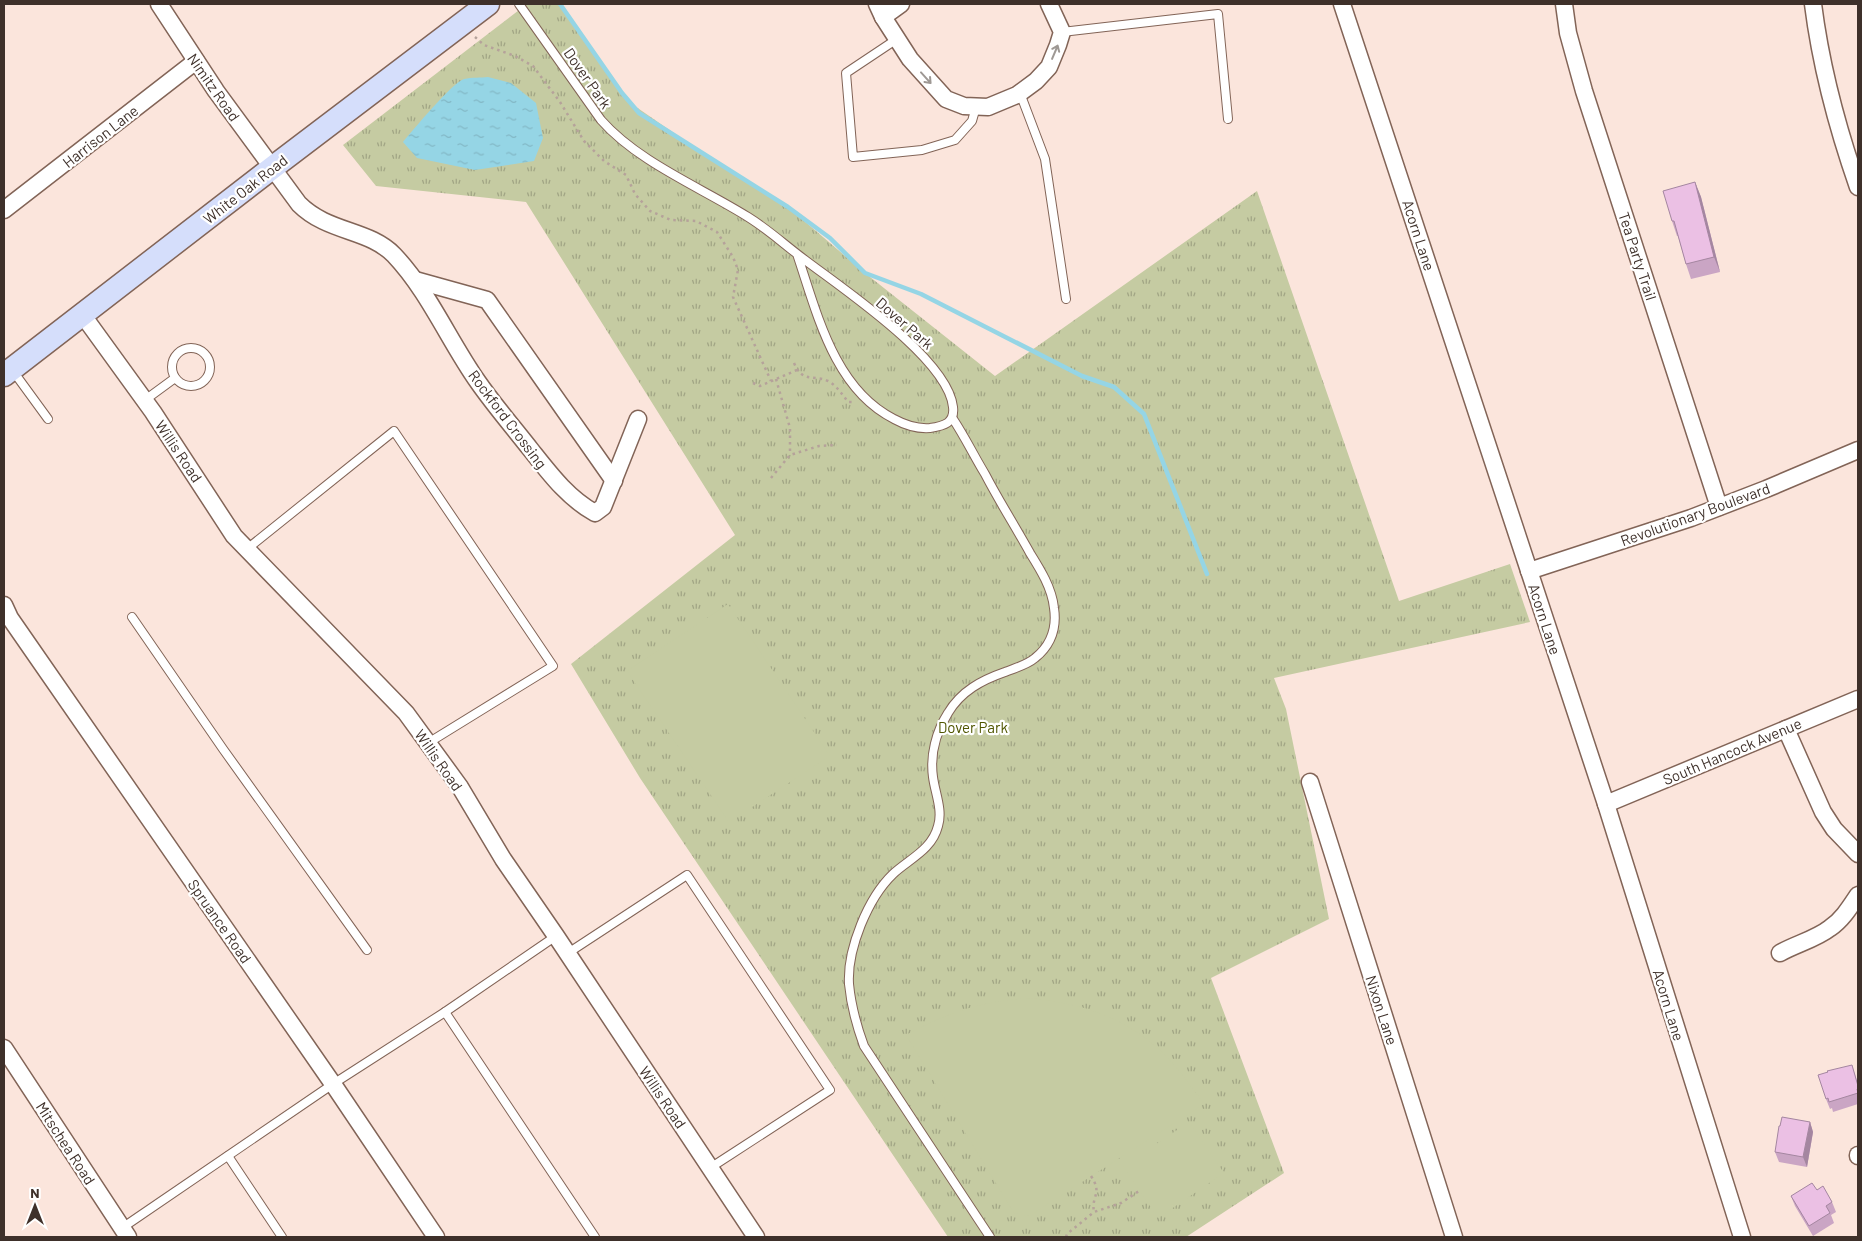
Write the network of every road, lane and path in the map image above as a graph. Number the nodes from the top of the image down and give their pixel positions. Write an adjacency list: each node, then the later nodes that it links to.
1 (159, 4): 13 (street, Nimitz Road)
2 (488, 4): 17 (street, White Oak Road)
3 (519, 4): 20 (lane, Dover Park)
4 (901, 4): 9 (street)
5 (1050, 4): 10 (street)
6 (1342, 4): 43 (street, Acorn Lane)
7 (1564, 4): 41 (street, Tea Party Trail)
8 (1813, 4): 18 (street)
9 (880, 10): 12 (street)
10 (1062, 32): 14 (street, one-way to 10); 16 (lane)
11 (475, 37): 29 (path)
12 (897, 39): 15 (street, one-way to 15); 15 (lane)
13 (196, 61): 17 (street, Nimitz Road); 19 (street, Harrison Lane)
14 (1020, 93): 15 (street); 22 (lane)
15 (976, 107)
16 (1228, 118)
17 (272, 168): 21 (street, Rockford Crossing); 23 (street, White Oak Road)
18 (1858, 187)
19 (4, 210)
20 (797, 254): 35 (lane, Dover Park); 35 (lane, Dover Park)
21 (415, 280): 40 (street); 40 (street, Rockford Crossing)
22 (1066, 298)
23 (82, 314): 26 (street, White Oak Road); 31 (street, Willis Road)
24 (794, 363): 25 (path)
25 (797, 370): 28 (path); 32 (path)
26 (8, 372): 33 (lane)
27 (175, 378): 27 (lane); 31 (lane)
28 (776, 379): 29 (path); 38 (path)
29 (771, 381): 30 (path)
30 (753, 383)
31 (145, 400): 42 (street, Willis Road)
32 (856, 403)
33 (48, 419)
34 (638, 419): 40 (street, Rockford Crossing)
35 (953, 419): 70 (lane)
36 (837, 445): 38 (path)
37 (1858, 450): 41 (street, Revolutionary Boulevard)
38 (790, 455): 39 (path)
39 (771, 478)
40 (614, 481)
41 (1719, 507): 43 (street, Revolutionary Boulevard)
42 (247, 550): 48 (street, Willis Road); 48 (lane)
43 (1529, 570): 50 (street, Acorn Lane)
44 (4, 605): 59 (street, Spruance Road)
45 (132, 617): 54 (lane)
46 (1858, 698): 47 (street, South Hancock Avenue)
47 (1786, 729): 50 (street, South Hancock Avenue); 51 (street)
48 (428, 743): 53 (street, Willis Road)
49 (1310, 782): 72 (street, Nixon Lane)
50 (1606, 804): 73 (street, Acorn Lane)
51 (1858, 854)
52 (1858, 895): 55 (street)
53 (556, 936): 56 (street, Willis Road); 57 (lane)
54 (367, 950)
55 (1780, 952)
56 (568, 953): 61 (street, Willis Road); 61 (lane)
57 (446, 1012): 59 (lane); 68 (lane)
58 (4, 1048): 65 (street, Mitschea Road)
59 (333, 1084): 60 (lane); 67 (street, Spruance Road)
60 (228, 1156): 65 (lane); 66 (lane)
61 (710, 1168): 69 (street, Willis Road)
62 (1091, 1176): 64 (path)
63 (1140, 1190): 64 (path)
64 (1094, 1212): 71 (path)
65 (125, 1233)
66 (282, 1237)
67 (436, 1237)
68 (595, 1237)
69 (756, 1237)
70 (990, 1237)
71 (1066, 1237)
72 (1454, 1237)
73 (1742, 1237)

